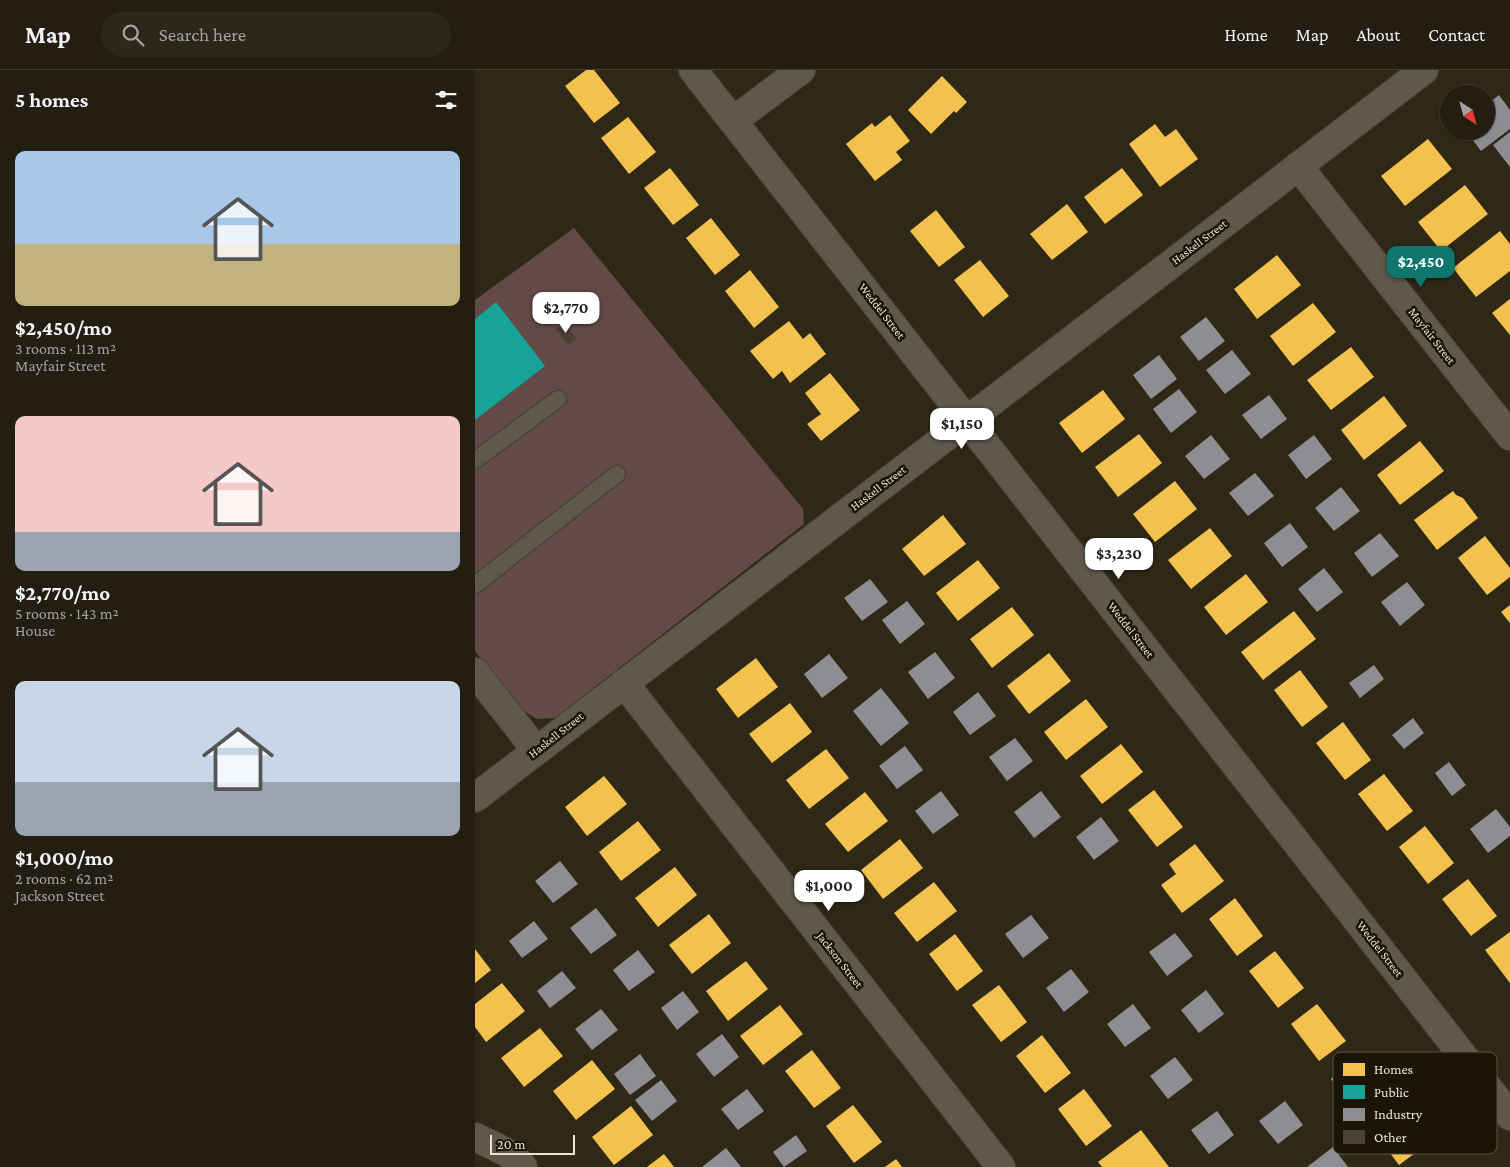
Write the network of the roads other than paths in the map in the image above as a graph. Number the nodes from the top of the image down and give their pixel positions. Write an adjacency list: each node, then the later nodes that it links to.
1 (693, 70): 4 (street, Weddel Street)
2 (801, 70): 4 (street)
3 (1424, 70): 5 (street, Haskell Street)
4 (733, 121): 7 (street, Weddel Street)
5 (1298, 166): 7 (street, Haskell Street); 8 (street, Mayfair Street)
6 (559, 399): 9 (lane)
7 (967, 420): 13 (street, Haskell Street); 16 (street, Weddel Street)
8 (1510, 436)
9 (475, 460)
10 (617, 474): 11 (lane)
11 (475, 585)
12 (475, 672): 14 (street)
13 (624, 683): 14 (street, Haskell Street); 21 (street, Jackson Street)
14 (536, 750): 15 (street, Haskell Street)
15 (475, 798)
16 (1460, 1052)
17 (1497, 1099): 18 (street, Weddel Street)
18 (1510, 1116)
19 (475, 1137): 20 (street)
20 (523, 1167)
21 (1001, 1167)

